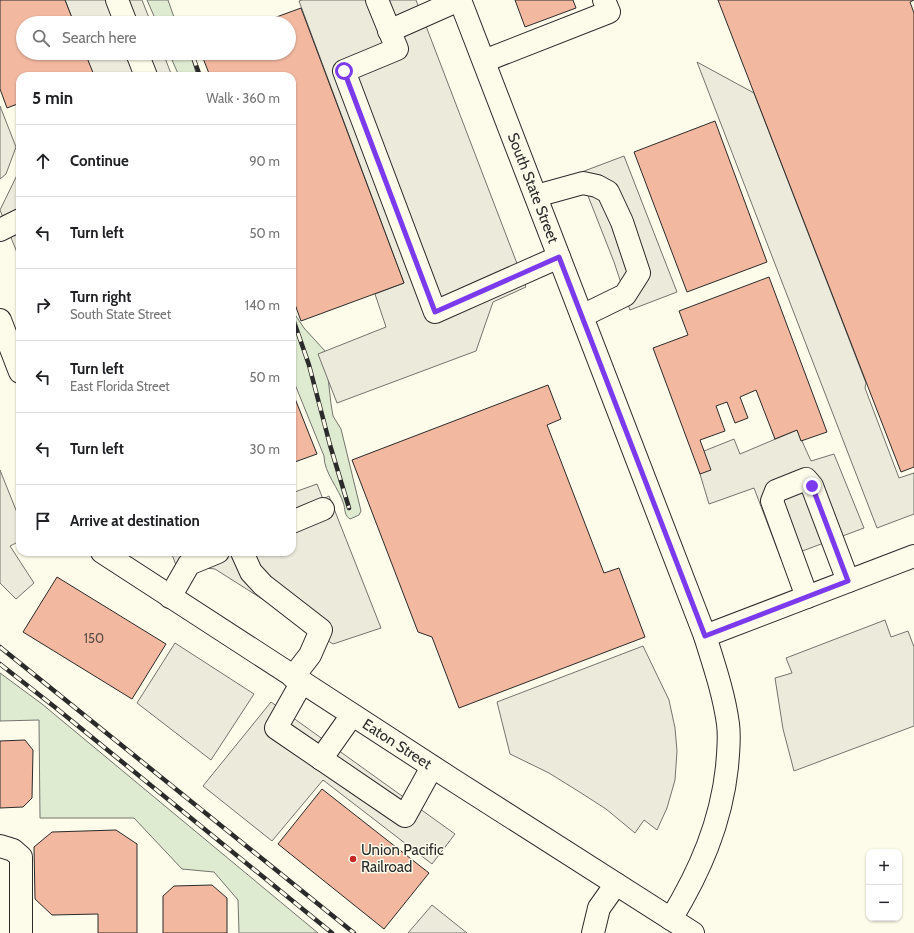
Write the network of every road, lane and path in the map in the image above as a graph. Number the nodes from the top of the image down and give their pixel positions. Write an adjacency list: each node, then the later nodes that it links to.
1 (117, 0): 5 (street)
2 (377, 0): 6 (street)
3 (460, 0): 6 (street); 8 (street, South State Street)
4 (604, 0): 8 (street)
5 (123, 16)
6 (389, 31): 13 (street)
7 (140, 60): 9 (street)
8 (484, 61): 10 (street, South State Street)
9 (144, 72)
10 (536, 196): 13 (street, South State Street); 14 (street)
11 (16, 222): 12 (street)
12 (0, 230)
13 (559, 257): 14 (street, South State Street)
14 (582, 316): 26 (street, South State Street)
15 (0, 320): 16 (street)
16 (16, 362)
17 (323, 509): 18 (street)
18 (296, 520)
19 (108, 556): 24 (street, Eaton Street)
20 (208, 556): 24 (street)
21 (244, 556): 27 (street)
22 (914, 556): 23 (street)
23 (848, 581): 25 (street); 25 (street)
24 (170, 597): 27 (street, Eaton Street)
25 (807, 597): 26 (street)
26 (705, 636): 33 (street, South State Street)
27 (298, 680): 28 (street, Eaton Street); 29 (street)
28 (352, 715): 29 (street); 30 (street, Eaton Street)
29 (321, 759): 30 (street)
30 (432, 767): 32 (street, Eaton Street)
31 (6, 848): 34 (street)
32 (616, 884): 33 (street, Eaton Street); 35 (street)
33 (671, 919): 36 (street, Eaton Street)
34 (21, 933)
35 (593, 933)
36 (693, 933)

